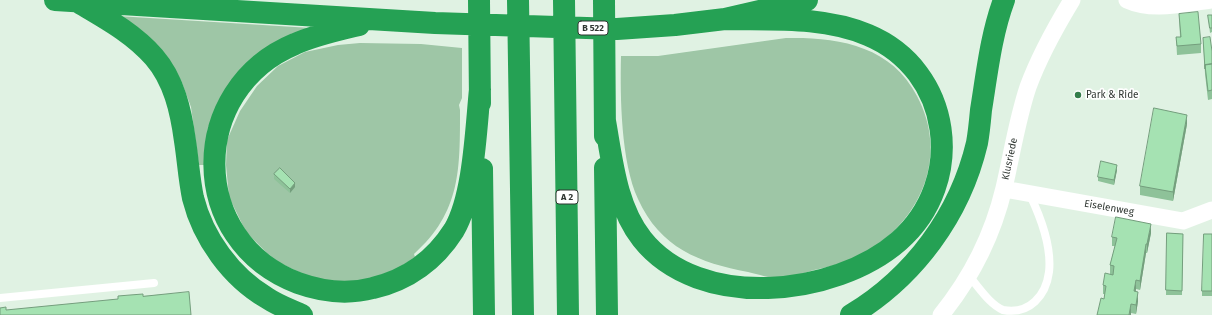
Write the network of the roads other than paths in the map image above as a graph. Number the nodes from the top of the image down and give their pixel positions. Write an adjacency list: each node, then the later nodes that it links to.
1 (65, 0): 12 (highway, B 522); 21 (highway)
2 (479, 0): 13 (highway)
3 (518, 0): 23 (highway)
4 (564, 0): 24 (highway, A 2)
5 (604, 0): 14 (highway)
6 (807, 0): 11 (highway, B 522)
7 (1004, 0): 26 (highway)
8 (1072, 0): 15 (street, Klusriede)
9 (1127, 0): 10 (street)
10 (1212, 0)
11 (724, 18): 12 (highway, B 522); 14 (highway)
12 (380, 20): 13 (highway)
13 (480, 89): 22 (highway)
14 (605, 121): 25 (highway)
15 (1004, 189): 16 (street, Eiselenweg); 18 (street, Klusriede)
16 (1030, 195): 17 (street, Eiselenweg); 18 (lane)
17 (1212, 210)
18 (968, 276): 27 (street, Klusriede)
19 (154, 283): 20 (lane)
20 (0, 298)
21 (302, 315)
22 (484, 315)
23 (522, 315)
24 (568, 315)
25 (607, 315)
26 (851, 315)
27 (941, 315)

